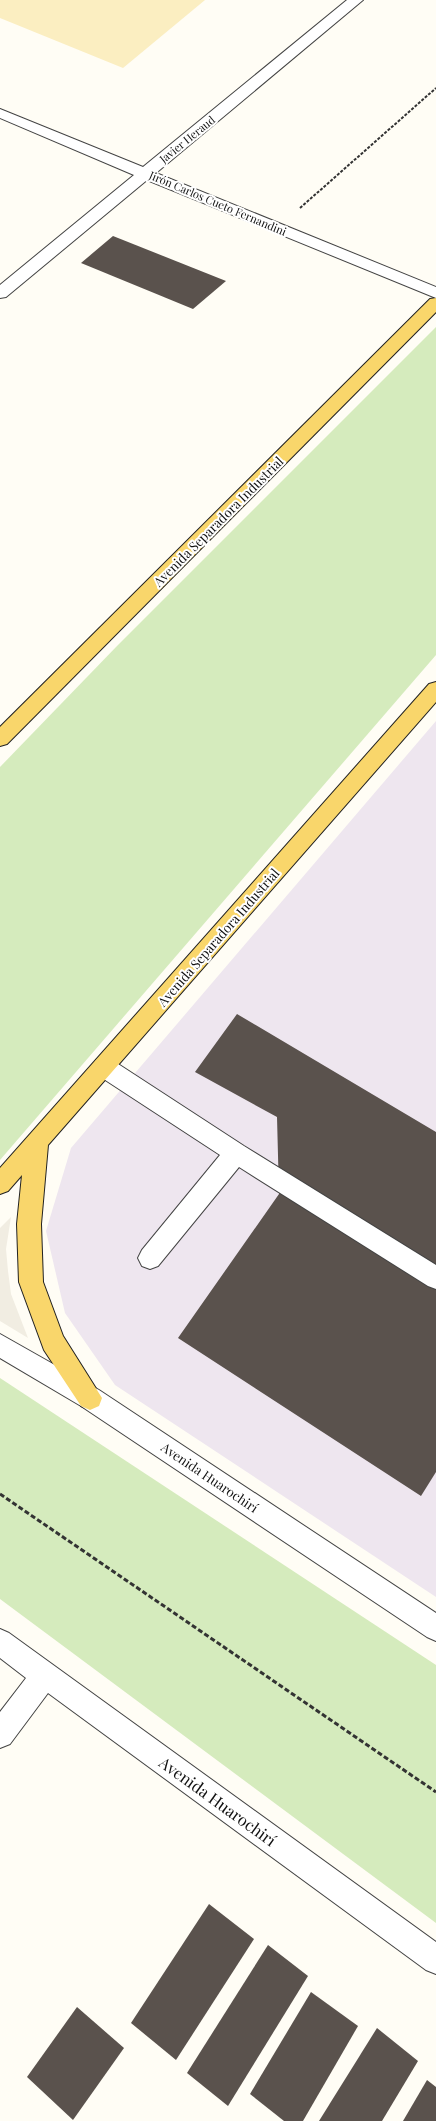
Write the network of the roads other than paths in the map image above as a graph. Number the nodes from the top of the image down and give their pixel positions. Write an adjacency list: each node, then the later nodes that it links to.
1 (356, 0): 3 (street, Javier Heraud)
2 (0, 113): 3 (street, Jirón Carlos Cueto Fernandini)
3 (146, 173): 4 (street, Javier Heraud); 5 (street, Jirón Carlos Cueto Fernandini)
4 (0, 293)
5 (436, 293)
6 (436, 303): 8 (main road, Avenida Separadora Industrial)
7 (436, 689): 9 (main road, Avenida Separadora Industrial)
8 (0, 739)
9 (104, 1067): 10 (main road, Avenida Separadora Industrial); 11 (street)
10 (37, 1143): 12 (main road, Avenida Separadora Industrial); 16 (main road)
11 (236, 1153): 13 (street); 14 (street)
12 (0, 1184)
13 (150, 1258)
14 (436, 1278)
15 (0, 1345): 16 (street, Avenida Huarochirí)
16 (90, 1398): 17 (street, Avenida Huarochirí)
17 (436, 1628)
18 (0, 1642): 19 (street, Avenida Huarochirí)
19 (45, 1675): 20 (street); 21 (street, Avenida Huarochirí)
20 (0, 1734)
21 (436, 1960)

